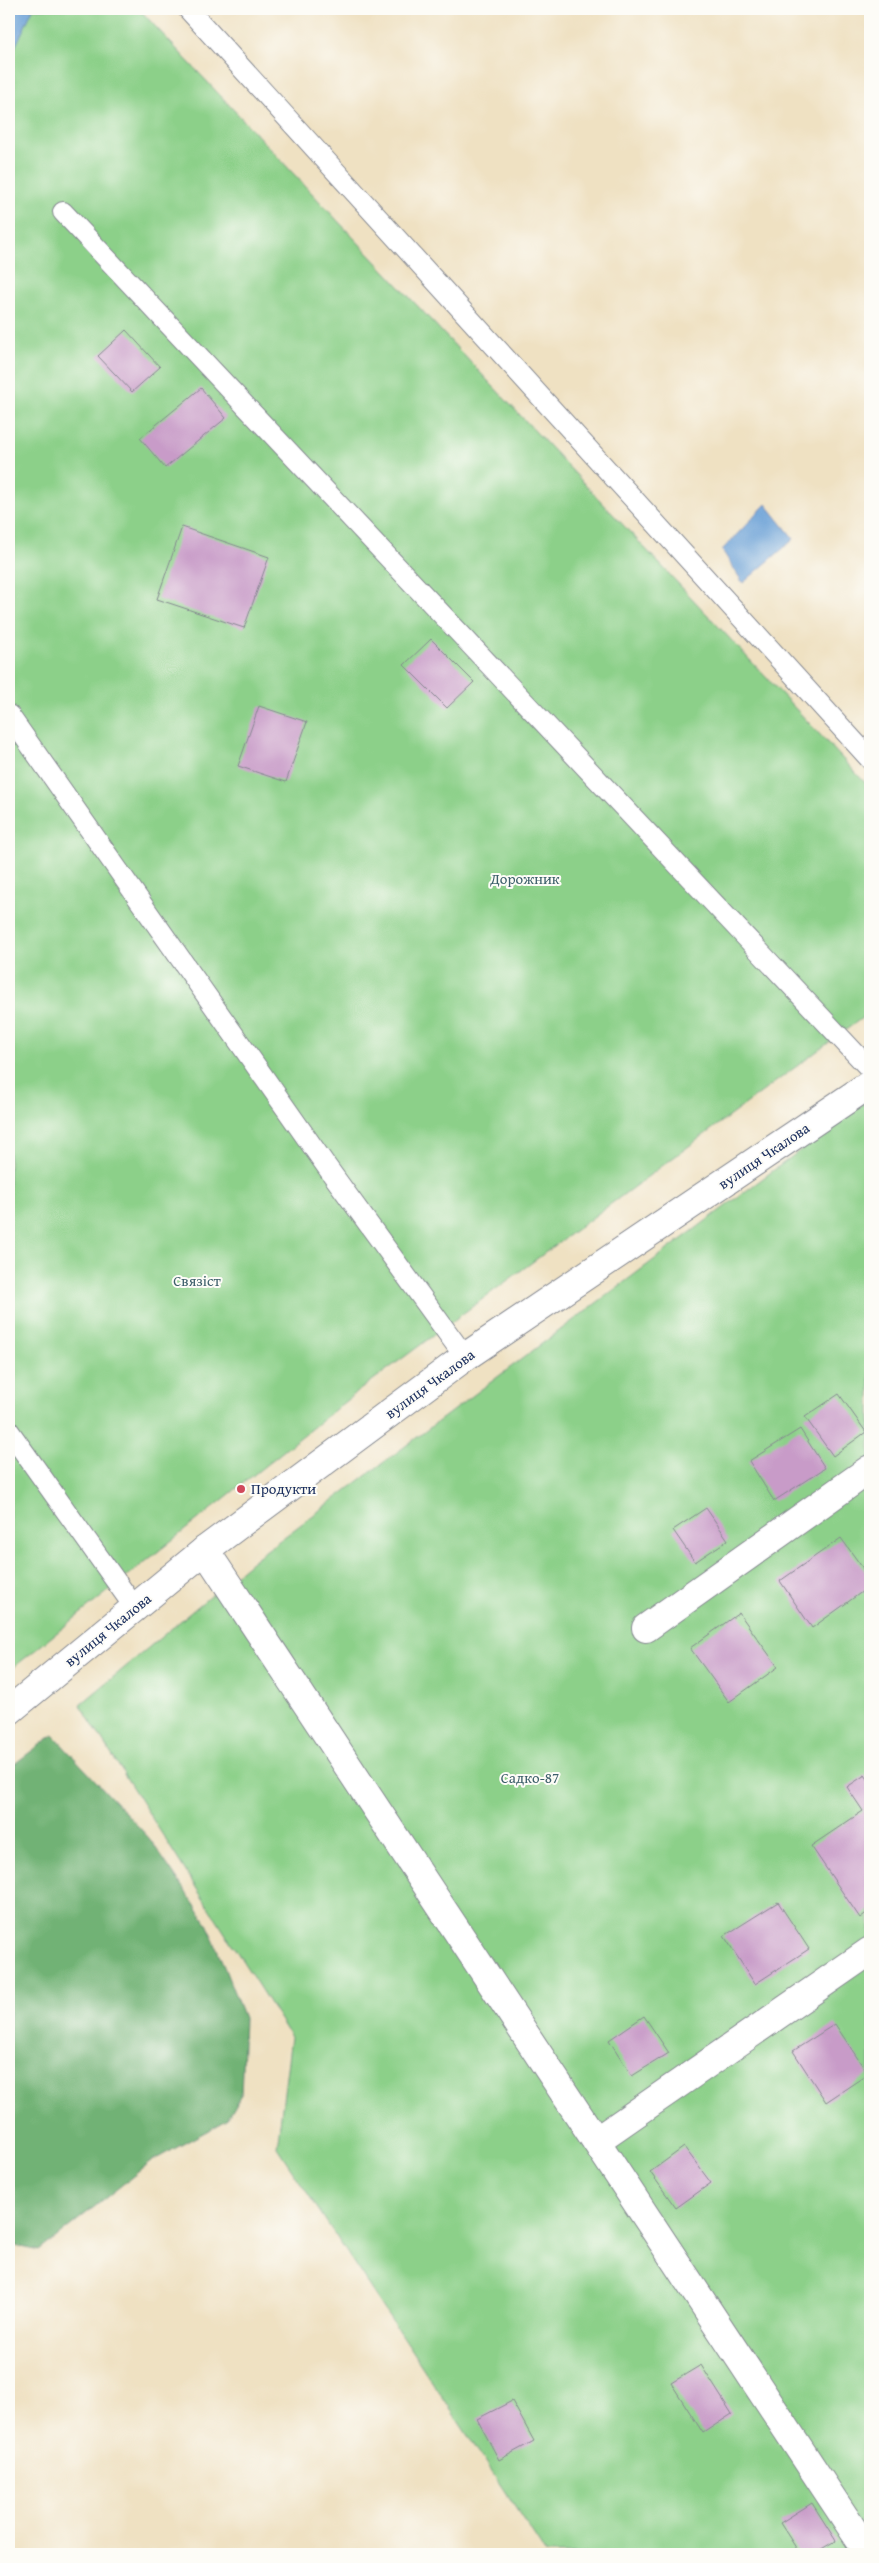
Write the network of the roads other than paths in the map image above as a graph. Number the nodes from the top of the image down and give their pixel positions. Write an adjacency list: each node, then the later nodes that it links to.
1 (188, 9): 4 (lane)
2 (63, 212): 5 (lane)
3 (9, 715): 7 (lane)
4 (870, 759)
5 (870, 1070)
6 (870, 1084): 7 (street, вулиця Чкалова)
7 (465, 1357): 10 (street, вулиця Чкалова)
8 (9, 1431): 11 (lane)
9 (870, 1469): 12 (street)
10 (206, 1550): 11 (street, вулиця Чкалова); 15 (street)
11 (135, 1608): 13 (street, вулиця Чкалова)
12 (646, 1628)
13 (9, 1711)
14 (870, 1951): 15 (street)
15 (596, 2141): 16 (street)
16 (869, 2554)

